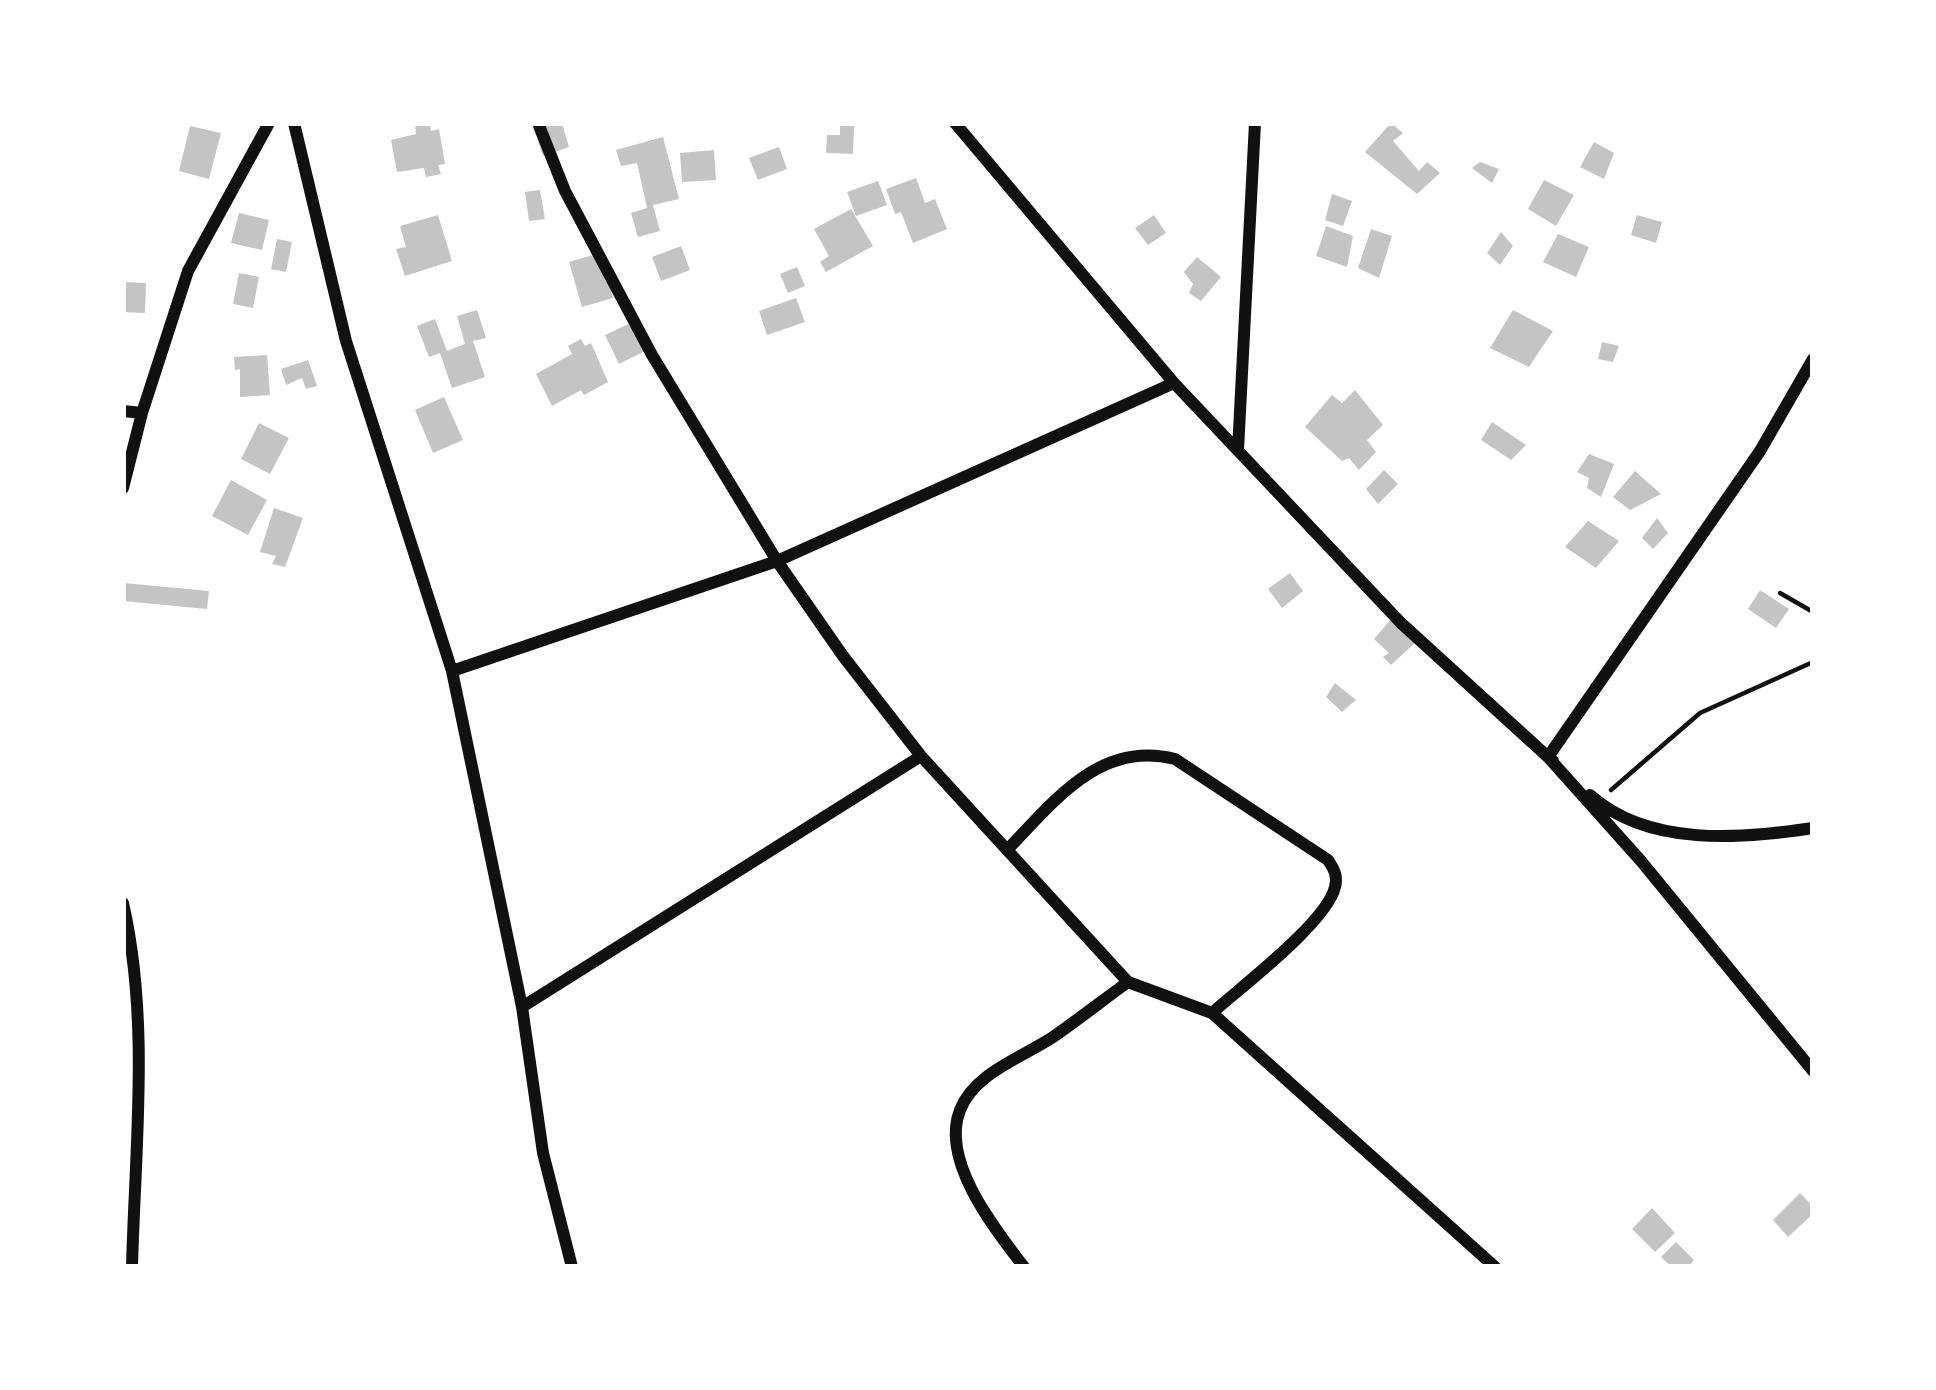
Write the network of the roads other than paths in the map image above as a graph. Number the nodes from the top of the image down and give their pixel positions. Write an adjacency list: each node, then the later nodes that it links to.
1 (269, 123): 9 (street)
2 (293, 123): 13 (street)
3 (538, 123): 12 (street)
4 (955, 123): 7 (street)
5 (1255, 123): 10 (street)
6 (1813, 359): 15 (street)
7 (1174, 382): 10 (street); 12 (street)
8 (123, 411): 9 (street)
9 (142, 413): 11 (street)
10 (1238, 450): 15 (street)
11 (123, 488)
12 (777, 561): 13 (street); 14 (street)
13 (452, 671): 20 (street)
14 (921, 757): 17 (street); 20 (street)
15 (1548, 757): 16 (street); 22 (street)
16 (1813, 828)
17 (1009, 848): 19 (street); 21 (street)
18 (123, 903): 23 (street)
19 (1128, 982): 21 (street); 25 (street)
20 (522, 1007): 24 (street)
21 (1212, 1013): 26 (street)
22 (1813, 1071)
23 (132, 1267)
24 (572, 1267)
25 (1024, 1267)
26 (1495, 1267)

